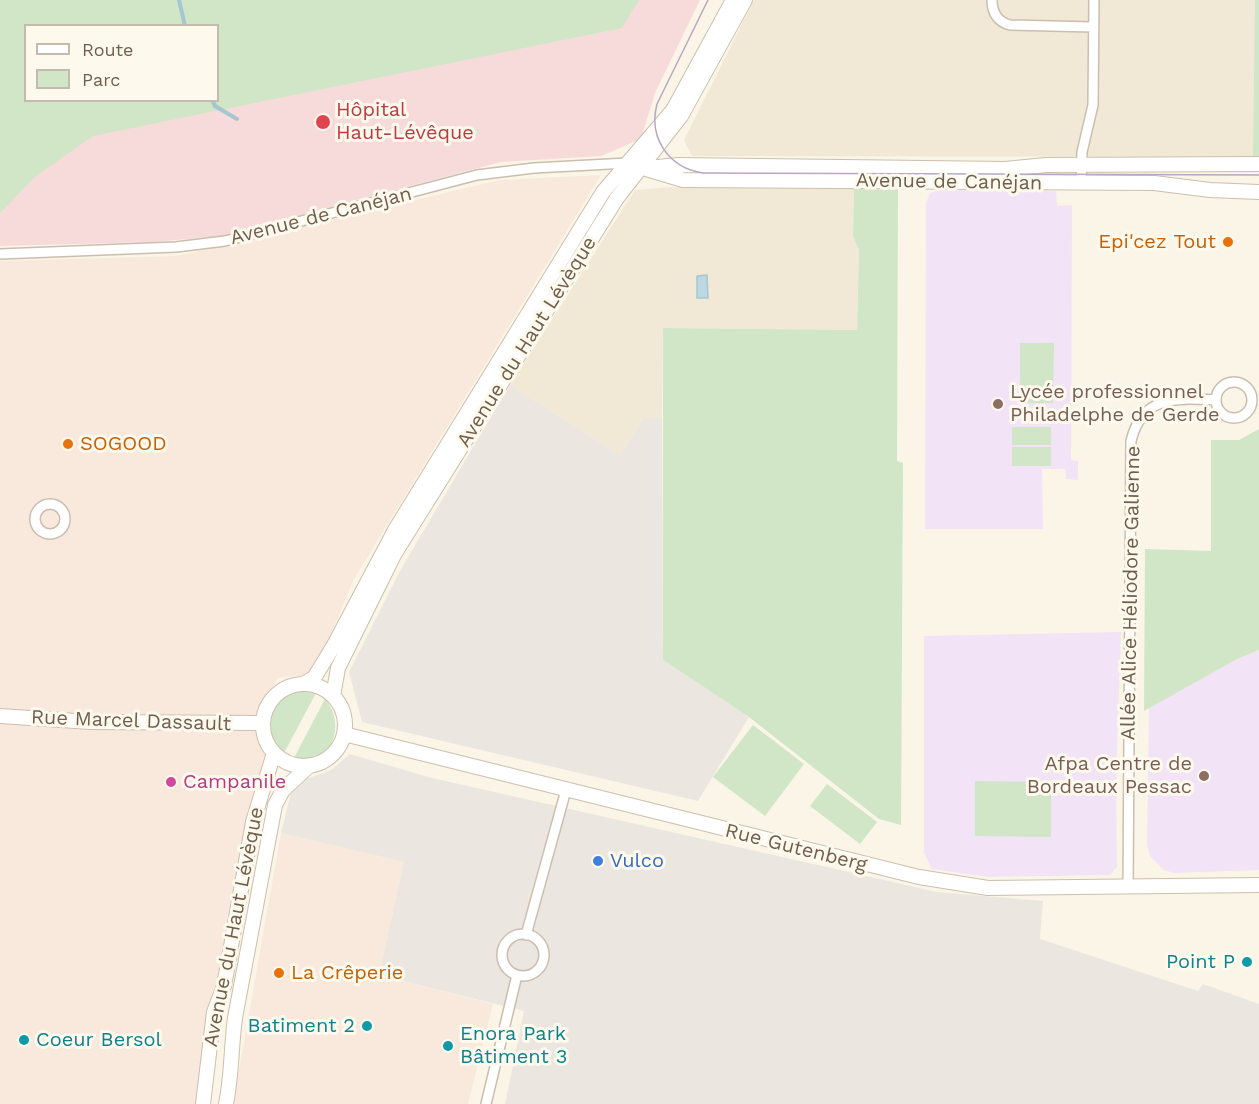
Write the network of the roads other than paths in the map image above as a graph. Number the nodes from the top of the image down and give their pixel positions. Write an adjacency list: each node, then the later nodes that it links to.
1 (734, 0): 8 (main road, Avenue du Haut Lévèque)
2 (745, 0): 8 (main road, Avenue du Haut Lévèque)
3 (992, 0): 5 (street)
4 (1094, 0): 5 (street)
5 (1093, 27): 7 (street)
6 (1259, 164): 7 (main road, Avenue de Canéjan)
7 (1082, 165): 8 (main road, Avenue de Canéjan); 9 (street)
8 (634, 166): 9 (main road, Avenue de Canéjan); 11 (street, Avenue de Canéjan); 13 (main road, Avenue du Haut Lévèque); 14 (main road, Avenue du Haut Lévèque)
9 (1081, 184): 10 (main road, Avenue de Canéjan)
10 (1259, 192)
11 (0, 254)
12 (1216, 400): 22 (street, Allée Alice Héliodore Galienne)
13 (303, 684): 14 (main road); 16 (main road)
14 (333, 696): 17 (main road)
15 (0, 716): 16 (main road, Rue Marcel Dassault)
16 (263, 723): 18 (main road)
17 (344, 734): 19 (main road); 20 (main road, Rue Gutenberg)
18 (273, 753): 19 (main road); 25 (main road, Avenue du Haut Lévèque)
19 (310, 765): 26 (main road, Avenue du Haut Lévèque)
20 (566, 790): 22 (main road, Rue Gutenberg); 23 (street)
21 (1259, 885): 22 (main road, Rue Gutenberg)
22 (1128, 887)
23 (526, 935): 24 (street); 24 (street)
24 (517, 975): 27 (street)
25 (203, 1104)
26 (226, 1104)
27 (486, 1104)

